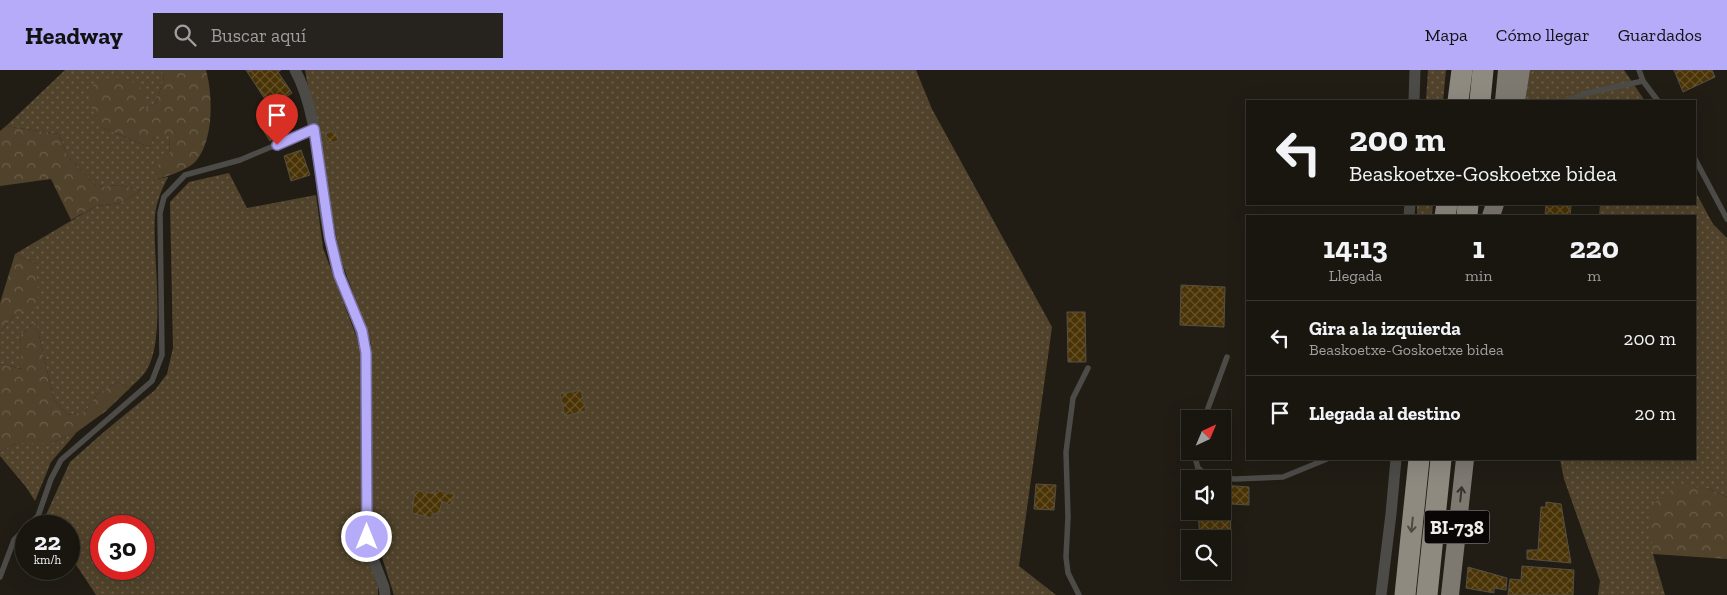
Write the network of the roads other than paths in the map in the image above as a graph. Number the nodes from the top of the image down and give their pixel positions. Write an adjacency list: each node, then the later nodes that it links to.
1 (295, 70): 16 (street)
2 (1415, 70): 9 (street)
3 (1457, 70): 10 (main road)
4 (1462, 70): 11 (highway)
5 (1507, 70): 12 (main road)
6 (1521, 70): 13 (main road)
7 (1639, 70): 8 (lane)
8 (1643, 81): 14 (lane); 15 (lane)
9 (1414, 100)
10 (1457, 100)
11 (1457, 100)
12 (1504, 100)
13 (1516, 100)
14 (1568, 100)
15 (1657, 100)
16 (314, 129): 28 (lane); 31 (street)
17 (1696, 162): 18 (lane)
18 (1727, 219)
19 (1228, 357): 21 (lane)
20 (1088, 368): 32 (lane)
21 (1207, 410)
22 (1196, 460): 23 (lane)
23 (1325, 460)
24 (1396, 460): 33 (street)
25 (1420, 460): 34 (highway, one-way to 34)
26 (1441, 460): 35 (highway)
27 (1465, 460): 36 (main road, BI-738, one-way to 27)
28 (38, 515)
29 (15, 539): 30 (lane)
30 (0, 577)
31 (384, 595)
32 (1079, 595)
33 (1381, 595)
34 (1405, 595)
35 (1427, 595)
36 (1450, 595)

